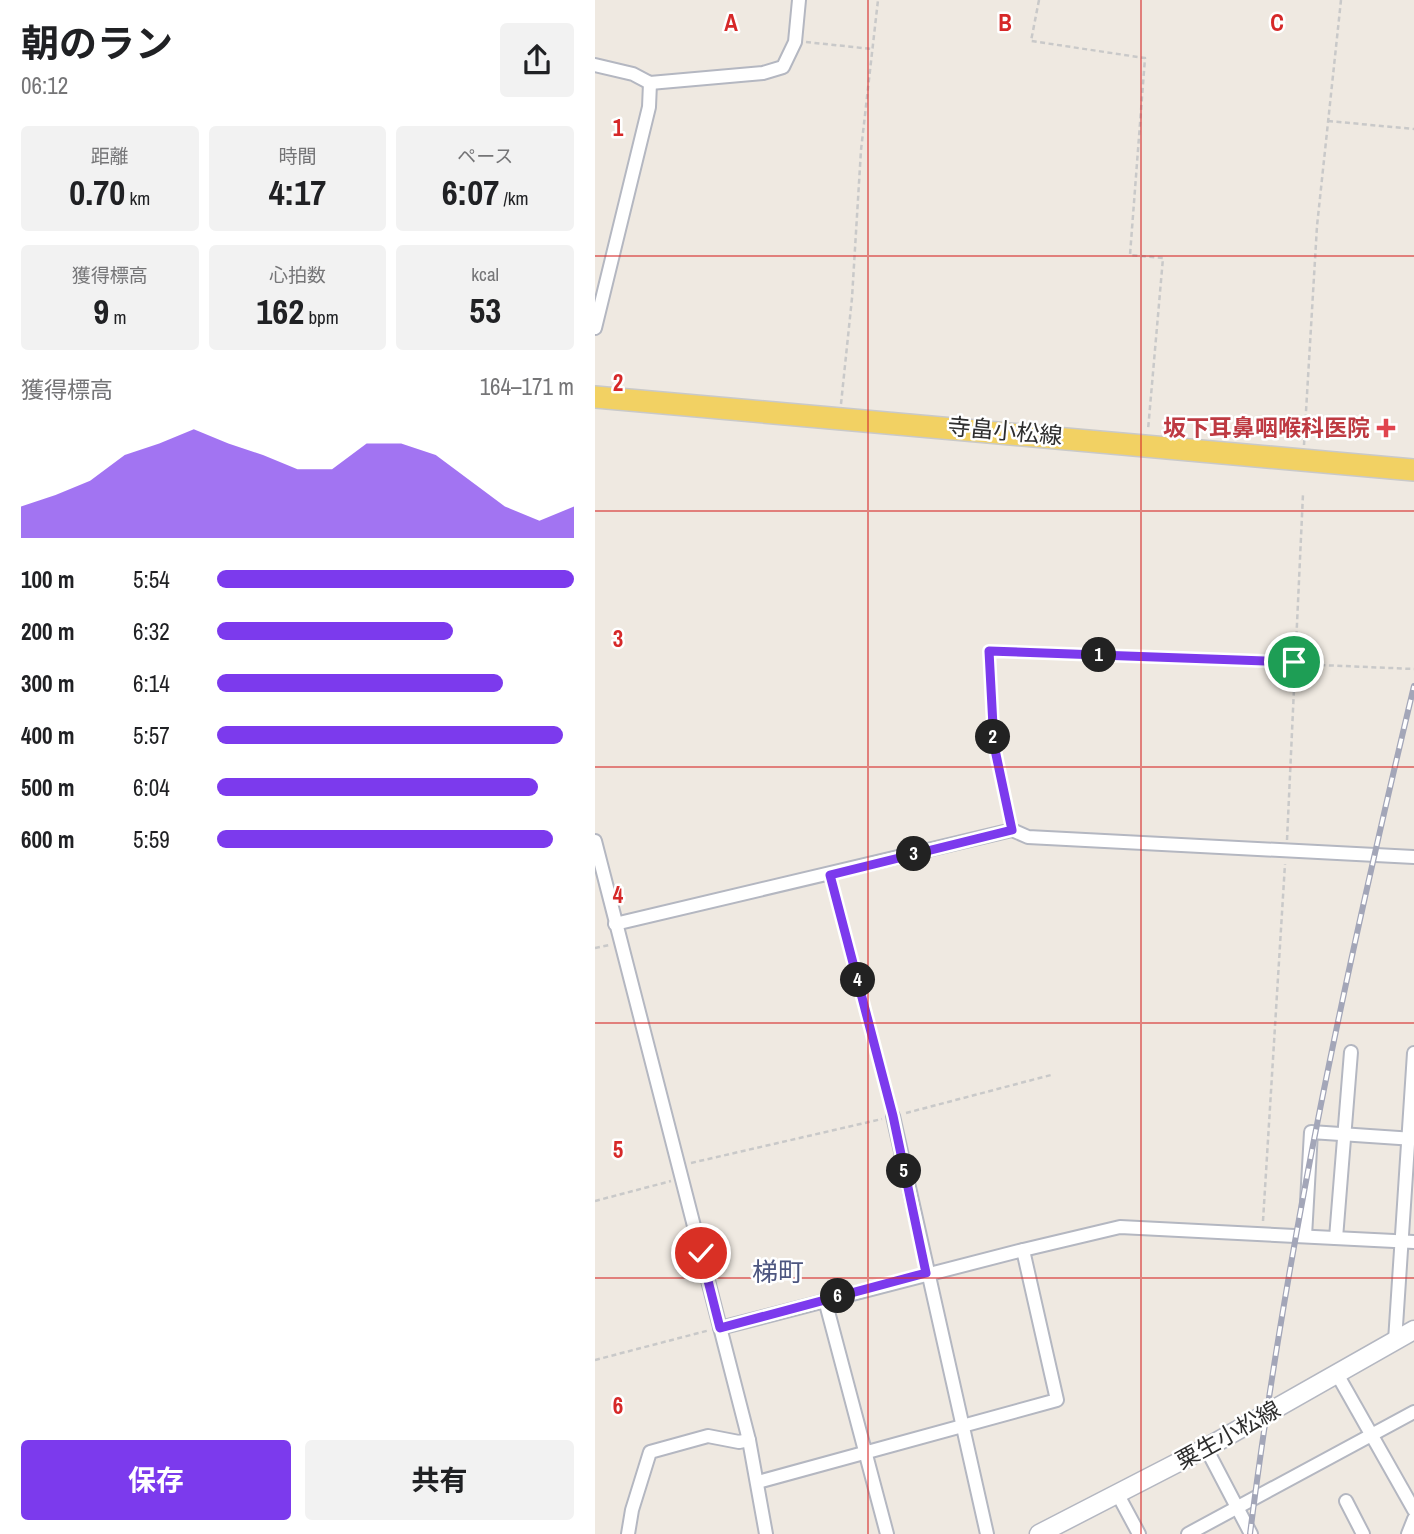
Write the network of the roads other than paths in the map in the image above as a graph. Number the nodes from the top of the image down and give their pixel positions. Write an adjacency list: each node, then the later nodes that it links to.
1 (799, 0): 3 (street)
2 (595, 65): 3 (street)
3 (650, 83): 4 (street)
4 (595, 328)
5 (595, 397): 6 (main road, 寺畠小松線)
6 (1414, 470)
7 (595, 841): 9 (street)
8 (1414, 857): 9 (street)
9 (615, 924): 21 (street)
10 (1351, 1052): 13 (street)
11 (1414, 1053): 14 (street)
12 (893, 1116): 19 (street)
13 (1344, 1135): 14 (street); 15 (street); 16 (street)
14 (1411, 1139): 17 (street)
15 (1305, 1236): 16 (street); 18 (street)
16 (1336, 1238): 17 (street)
17 (1408, 1241): 23 (street)
18 (1023, 1250): 19 (street); 26 (street)
19 (926, 1273): 20 (street); 26 (street)
20 (825, 1300): 21 (street); 30 (street)
21 (720, 1328): 28 (street)
22 (1414, 1330): 23 (main road, 粟生小松線)
23 (1395, 1341): 24 (main road, 粟生小松線)
24 (1337, 1374): 27 (street); 29 (main road, 粟生小松線)
25 (1414, 1412): 27 (street)
26 (964, 1426): 30 (street); 40 (street)
27 (1372, 1436): 34 (street); 35 (street)
28 (749, 1440): 31 (street); 37 (street)
29 (1206, 1448): 32 (main road, 粟生小松線); 34 (street)
30 (866, 1450): 31 (street); 39 (street)
31 (758, 1482): 38 (street)
32 (1117, 1493): 41 (main road, 粟生小松線); 42 (street)
33 (1346, 1502): 45 (street)
34 (1237, 1508): 43 (street); 44 (street)
35 (1414, 1510)
36 (1414, 1519): 46 (street)
37 (628, 1534)
38 (766, 1534)
39 (887, 1534)
40 (987, 1534)
41 (1039, 1534)
42 (1139, 1534)
43 (1188, 1534)
44 (1251, 1534)
45 (1363, 1534)
46 (1408, 1534)

